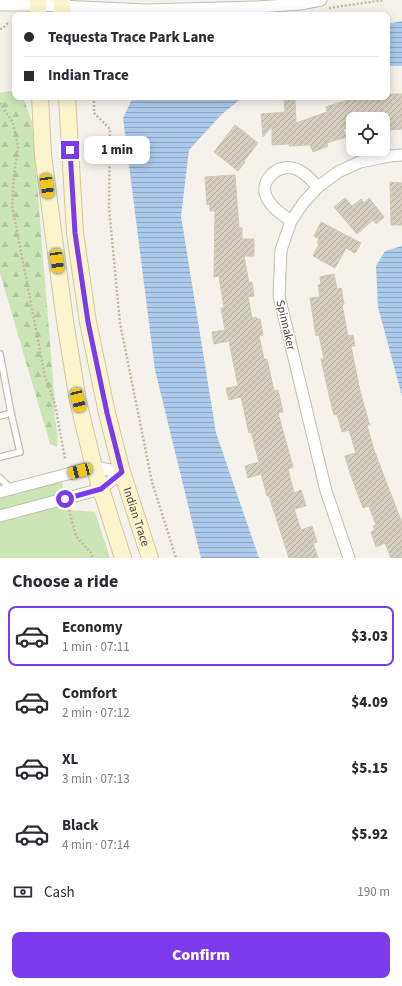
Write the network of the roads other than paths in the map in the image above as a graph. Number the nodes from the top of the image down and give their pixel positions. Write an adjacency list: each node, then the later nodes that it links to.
1 (321, 0): 4 (street)
2 (0, 5): 3 (street)
3 (38, 7): 4 (street)
4 (62, 7)
5 (40, 100): 14 (main road, Indian Trace)
6 (67, 100): 15 (main road, Indian Trace)
7 (402, 155): 8 (street, Spinnaker)
8 (318, 187): 9 (street, Spinnaker); 9 (street)
9 (290, 221): 23 (street, Spinnaker)
10 (0, 354): 11 (lane)
11 (11, 413): 12 (lane); 13 (lane)
12 (0, 416)
13 (0, 457)
14 (94, 467): 15 (street); 17 (street); 18 (main road, Indian Trace)
15 (122, 472): 18 (street); 22 (main road, Indian Trace)
16 (0, 478): 17 (lane)
17 (11, 489): 19 (street)
18 (101, 489): 20 (street); 21 (main road, Indian Trace)
19 (0, 492)
20 (0, 516)
21 (122, 558)
22 (150, 558)
23 (349, 558)

